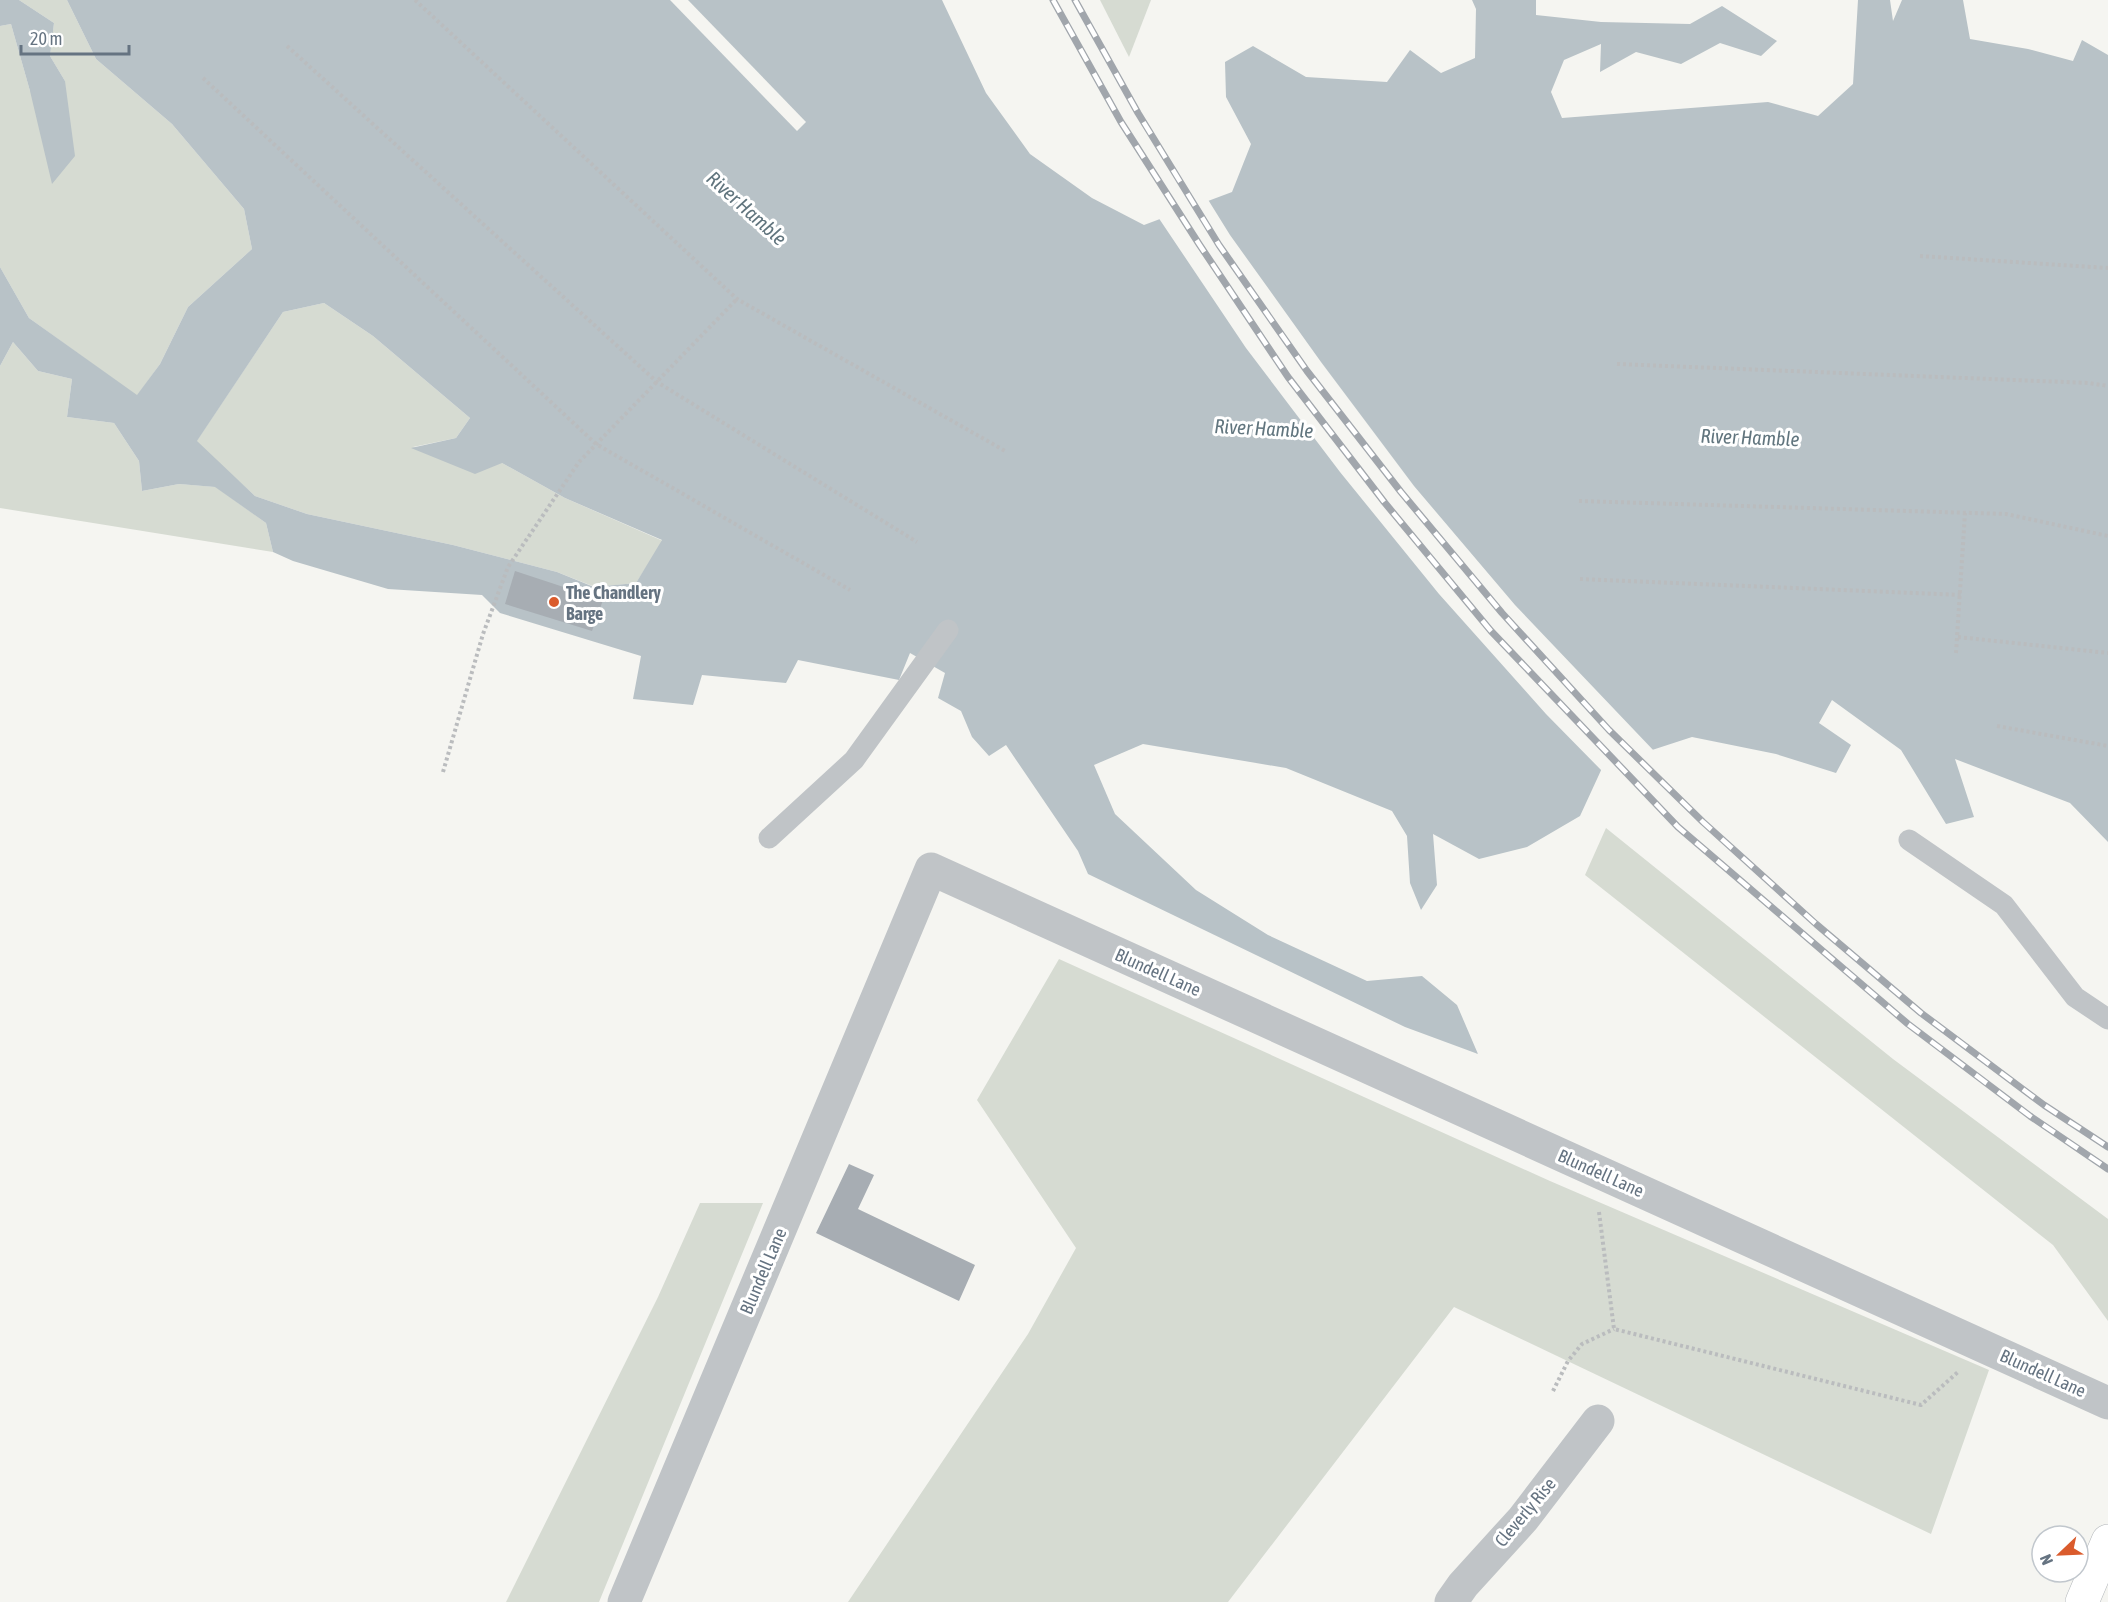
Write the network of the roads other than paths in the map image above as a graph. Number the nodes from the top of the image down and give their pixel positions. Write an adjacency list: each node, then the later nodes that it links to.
1 (948, 630): 2 (lane)
2 (769, 838)
3 (1909, 840): 4 (lane)
4 (2108, 1019)
5 (2108, 1403): 8 (street, Blundell Lane)
6 (1598, 1421): 9 (street, Cleverly Rise)
7 (2108, 1541): 10 (main road)
8 (624, 1602)
9 (1451, 1602)
10 (2082, 1602)

